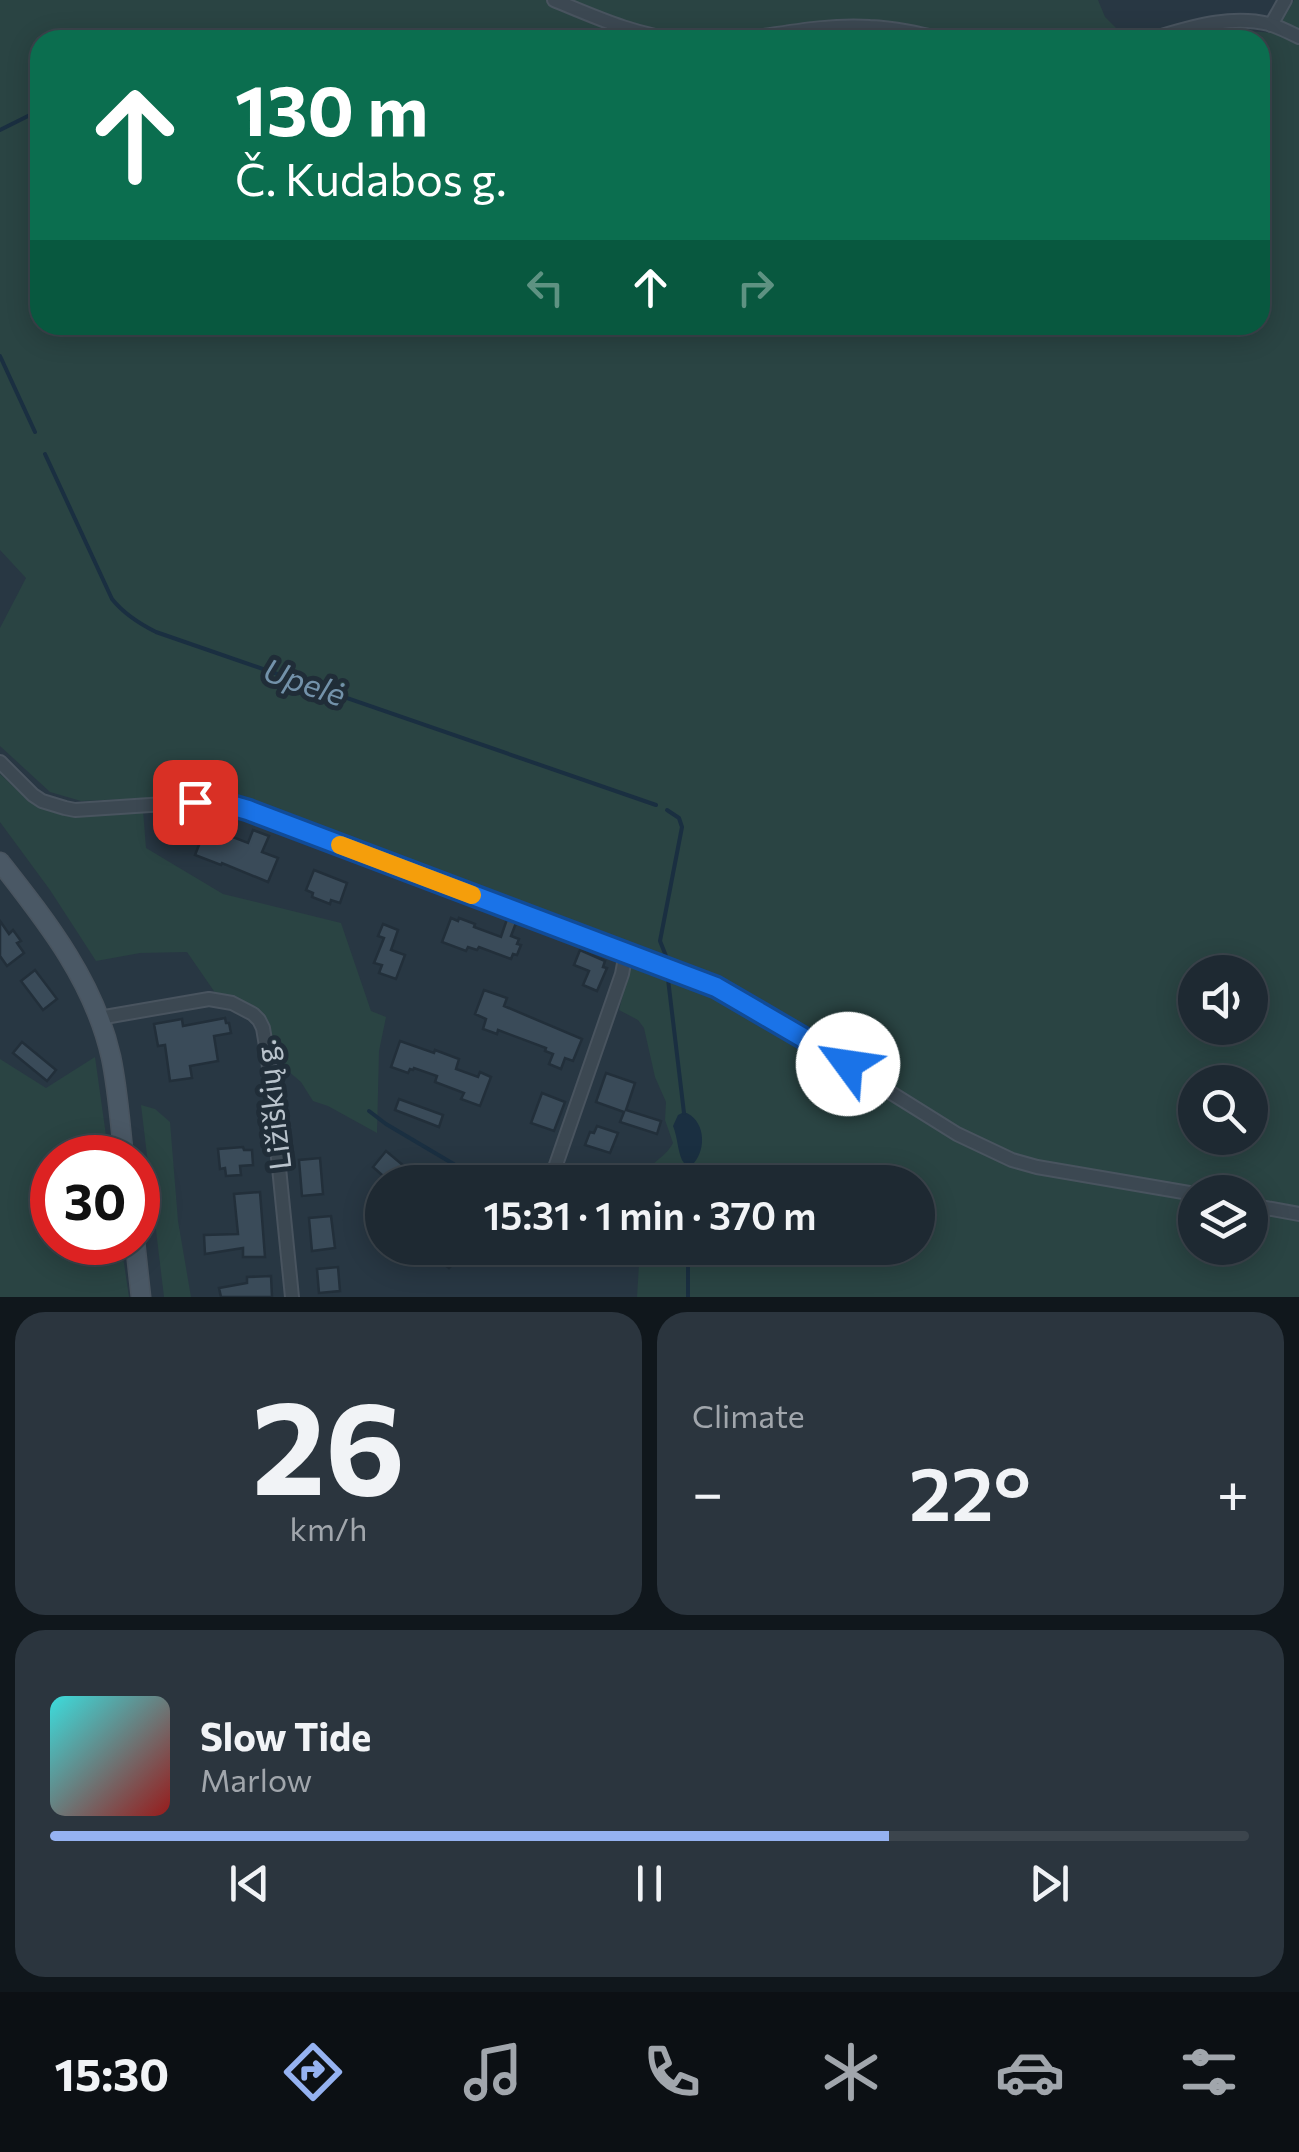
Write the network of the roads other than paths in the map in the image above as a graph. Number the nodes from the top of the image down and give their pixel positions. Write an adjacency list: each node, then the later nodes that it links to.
1 (554, 0): 4 (street)
2 (1284, 0): 3 (street)
3 (1271, 24): 7 (street); 8 (street)
4 (635, 30)
5 (821, 30): 6 (street)
6 (900, 30)
7 (1184, 30)
8 (1299, 37)
9 (0, 762): 11 (street)
10 (0, 862): 12 (main road)
11 (626, 953): 14 (street); 15 (street)
12 (100, 1018): 13 (main road); 20 (street, Ližiškių g.)
13 (121, 1135)
14 (556, 1165)
15 (1178, 1191)
16 (1268, 1208): 17 (street)
17 (1299, 1214)
18 (138, 1265): 19 (main road)
19 (141, 1297)
20 (292, 1297)

